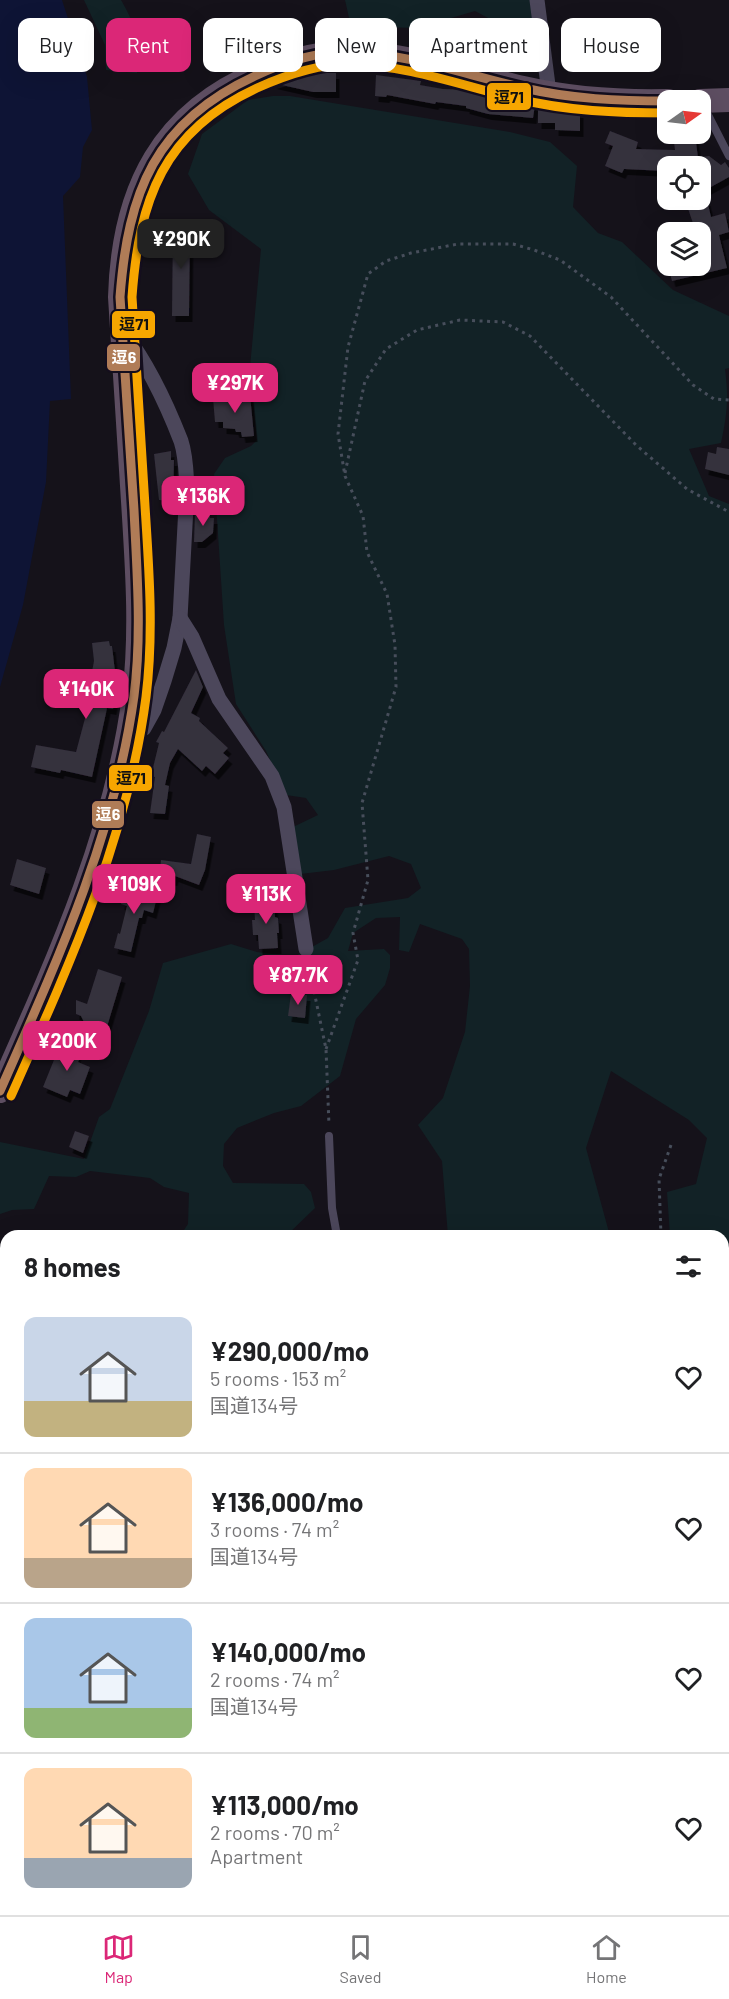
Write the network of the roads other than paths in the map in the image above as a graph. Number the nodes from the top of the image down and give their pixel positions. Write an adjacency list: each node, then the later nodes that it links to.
1 (537, 0): 2 (street)
2 (549, 93): 4 (highway); 8 (highway)
3 (729, 100): 5 (highway)
4 (657, 101)
5 (711, 101)
6 (711, 121): 7 (lane)
7 (729, 156)
8 (122, 330): 9 (street); 10 (highway)
9 (180, 618): 10 (street); 11 (street)
10 (129, 727): 12 (highway)
11 (306, 949)
12 (0, 1091)
13 (329, 1136): 14 (lane)
14 (336, 1230)

